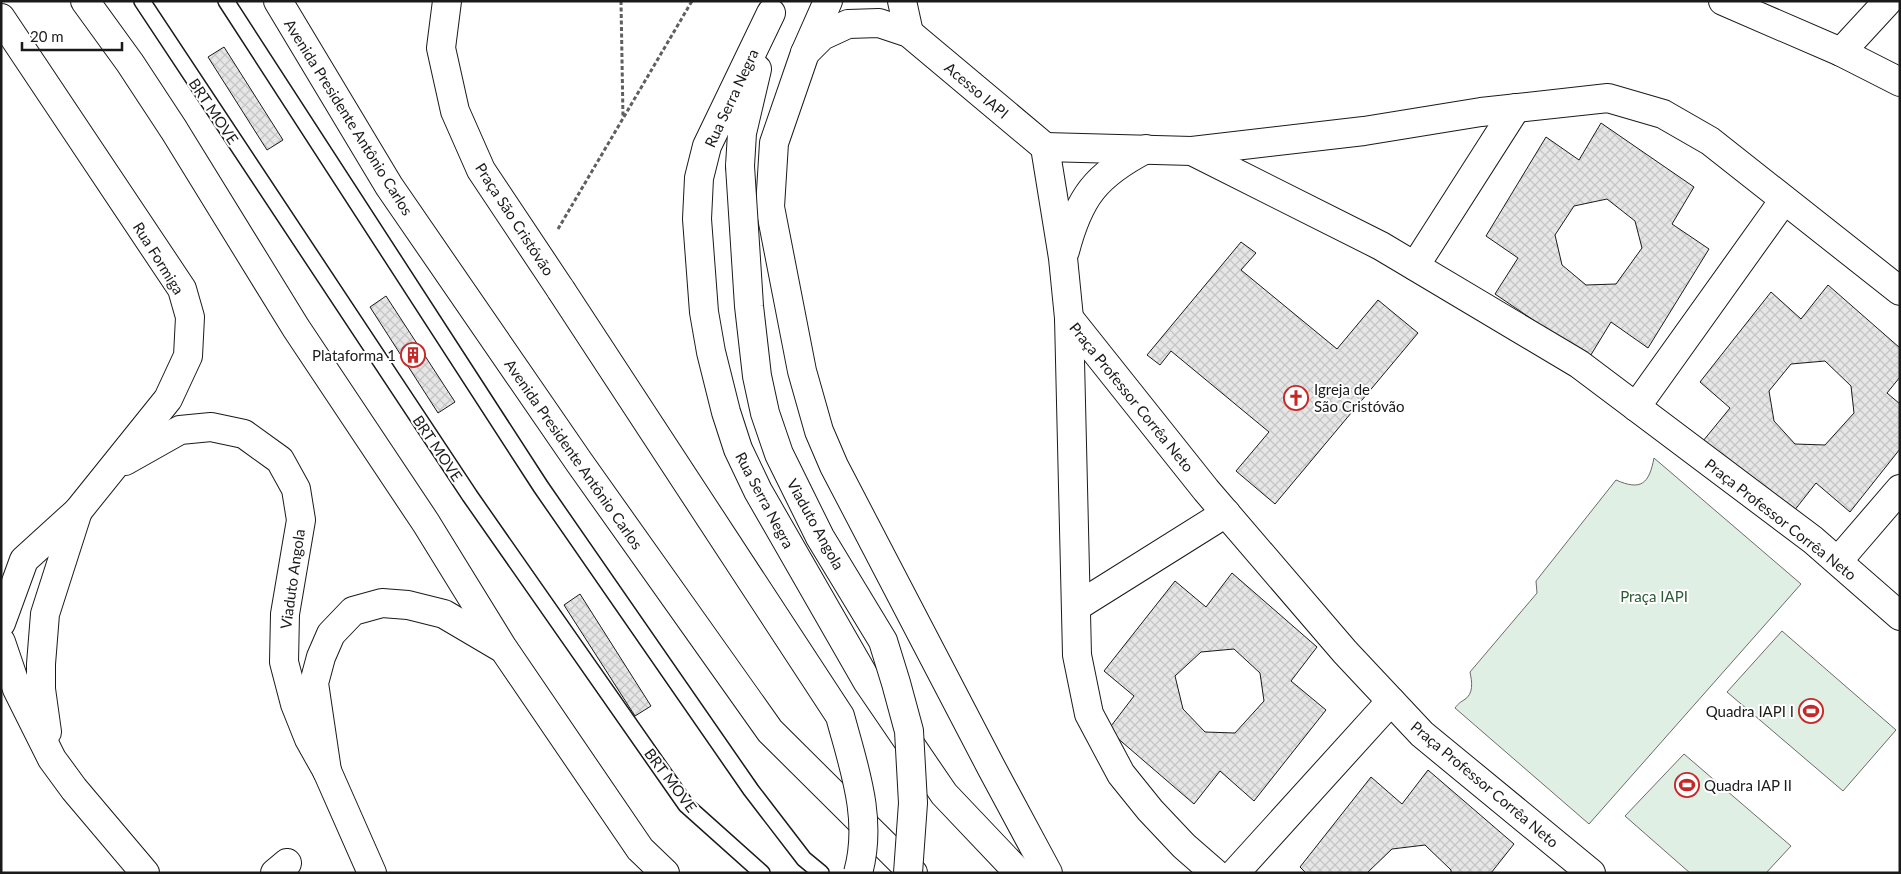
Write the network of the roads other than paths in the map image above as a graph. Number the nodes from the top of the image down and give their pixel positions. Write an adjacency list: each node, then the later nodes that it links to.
1 (85, 1): 37 (main road)
2 (142, 1): 44 (lane, BRT MOVE)
3 (226, 1): 45 (lane)
4 (278, 1): 48 (main road, Avenida Presidente Antônio Carlos)
5 (446, 1): 46 (main road, Praça São Cristóvão, bridge)
6 (828, 1): 14 (main road)
7 (902, 1): 12 (main road)
8 (1723, 1): 13 (main road)
9 (1888, 1): 13 (main road)
10 (773, 7): 17 (main road); 49 (main road, Rua Serra Negra)
11 (1, 18): 27 (main road, Rua Formiga)
12 (909, 33): 14 (main road, Acesso IAPI); 18 (main road, Acesso IAPI)
13 (1841, 52): 15 (main road)
14 (805, 53): 17 (main road); 50 (main road)
15 (1900, 82)
16 (1516, 108): 20 (main road); 21 (main road); 23 (main road)
17 (742, 133): 47 (main road, Viaduto Angola, bridge)
18 (1045, 147): 19 (main road, Praça Professor Corrêa Neto); 22 (main road, Praça Professor Corrêa Neto)
19 (1146, 149): 20 (main road, Praça Professor Corrêa Neto); 22 (main road)
20 (1192, 151): 23 (main road, Praça Professor Corrêa Neto)
21 (1784, 200): 24 (main road); 26 (main road)
22 (1064, 258): 25 (main road, Praça Professor Corrêa Neto)
23 (1415, 266): 26 (main road, Praça Professor Corrêa Neto)
24 (1900, 291)
25 (1069, 318): 30 (main road, Praça Professor Corrêa Neto); 33 (main road)
26 (1636, 406): 31 (main road, Praça Professor Corrêa Neto)
27 (111, 469): 29 (main road, Rua Formiga); 40 (main road, Viaduto Angola)
28 (1900, 489): 31 (main road)
29 (78, 512): 32 (main road, Rua Formiga); 39 (main road)
30 (1226, 513): 33 (main road); 38 (main road, Praça Professor Corrêa Neto)
31 (1838, 562): 34 (main road, Praça Professor Corrêa Neto)
32 (13, 563): 35 (main road, Rua Formiga)
33 (1076, 607): 51 (main road)
34 (1900, 616)
35 (1, 624)
36 (1, 642): 39 (main road)
37 (503, 648): 40 (main road); 43 (main road)
38 (1391, 701): 52 (main road); 53 (main road, Praça Professor Corrêa Neto)
39 (52, 758): 41 (main road)
40 (327, 771): 42 (main road, Viaduto Angola)
41 (145, 873)
42 (372, 873)
43 (665, 873)
44 (762, 873)
45 (821, 873)
46 (858, 873)
47 (908, 873)
48 (913, 873)
49 (1019, 873)
50 (1048, 873)
51 (1214, 873)
52 (1235, 873)
53 (1591, 873)

